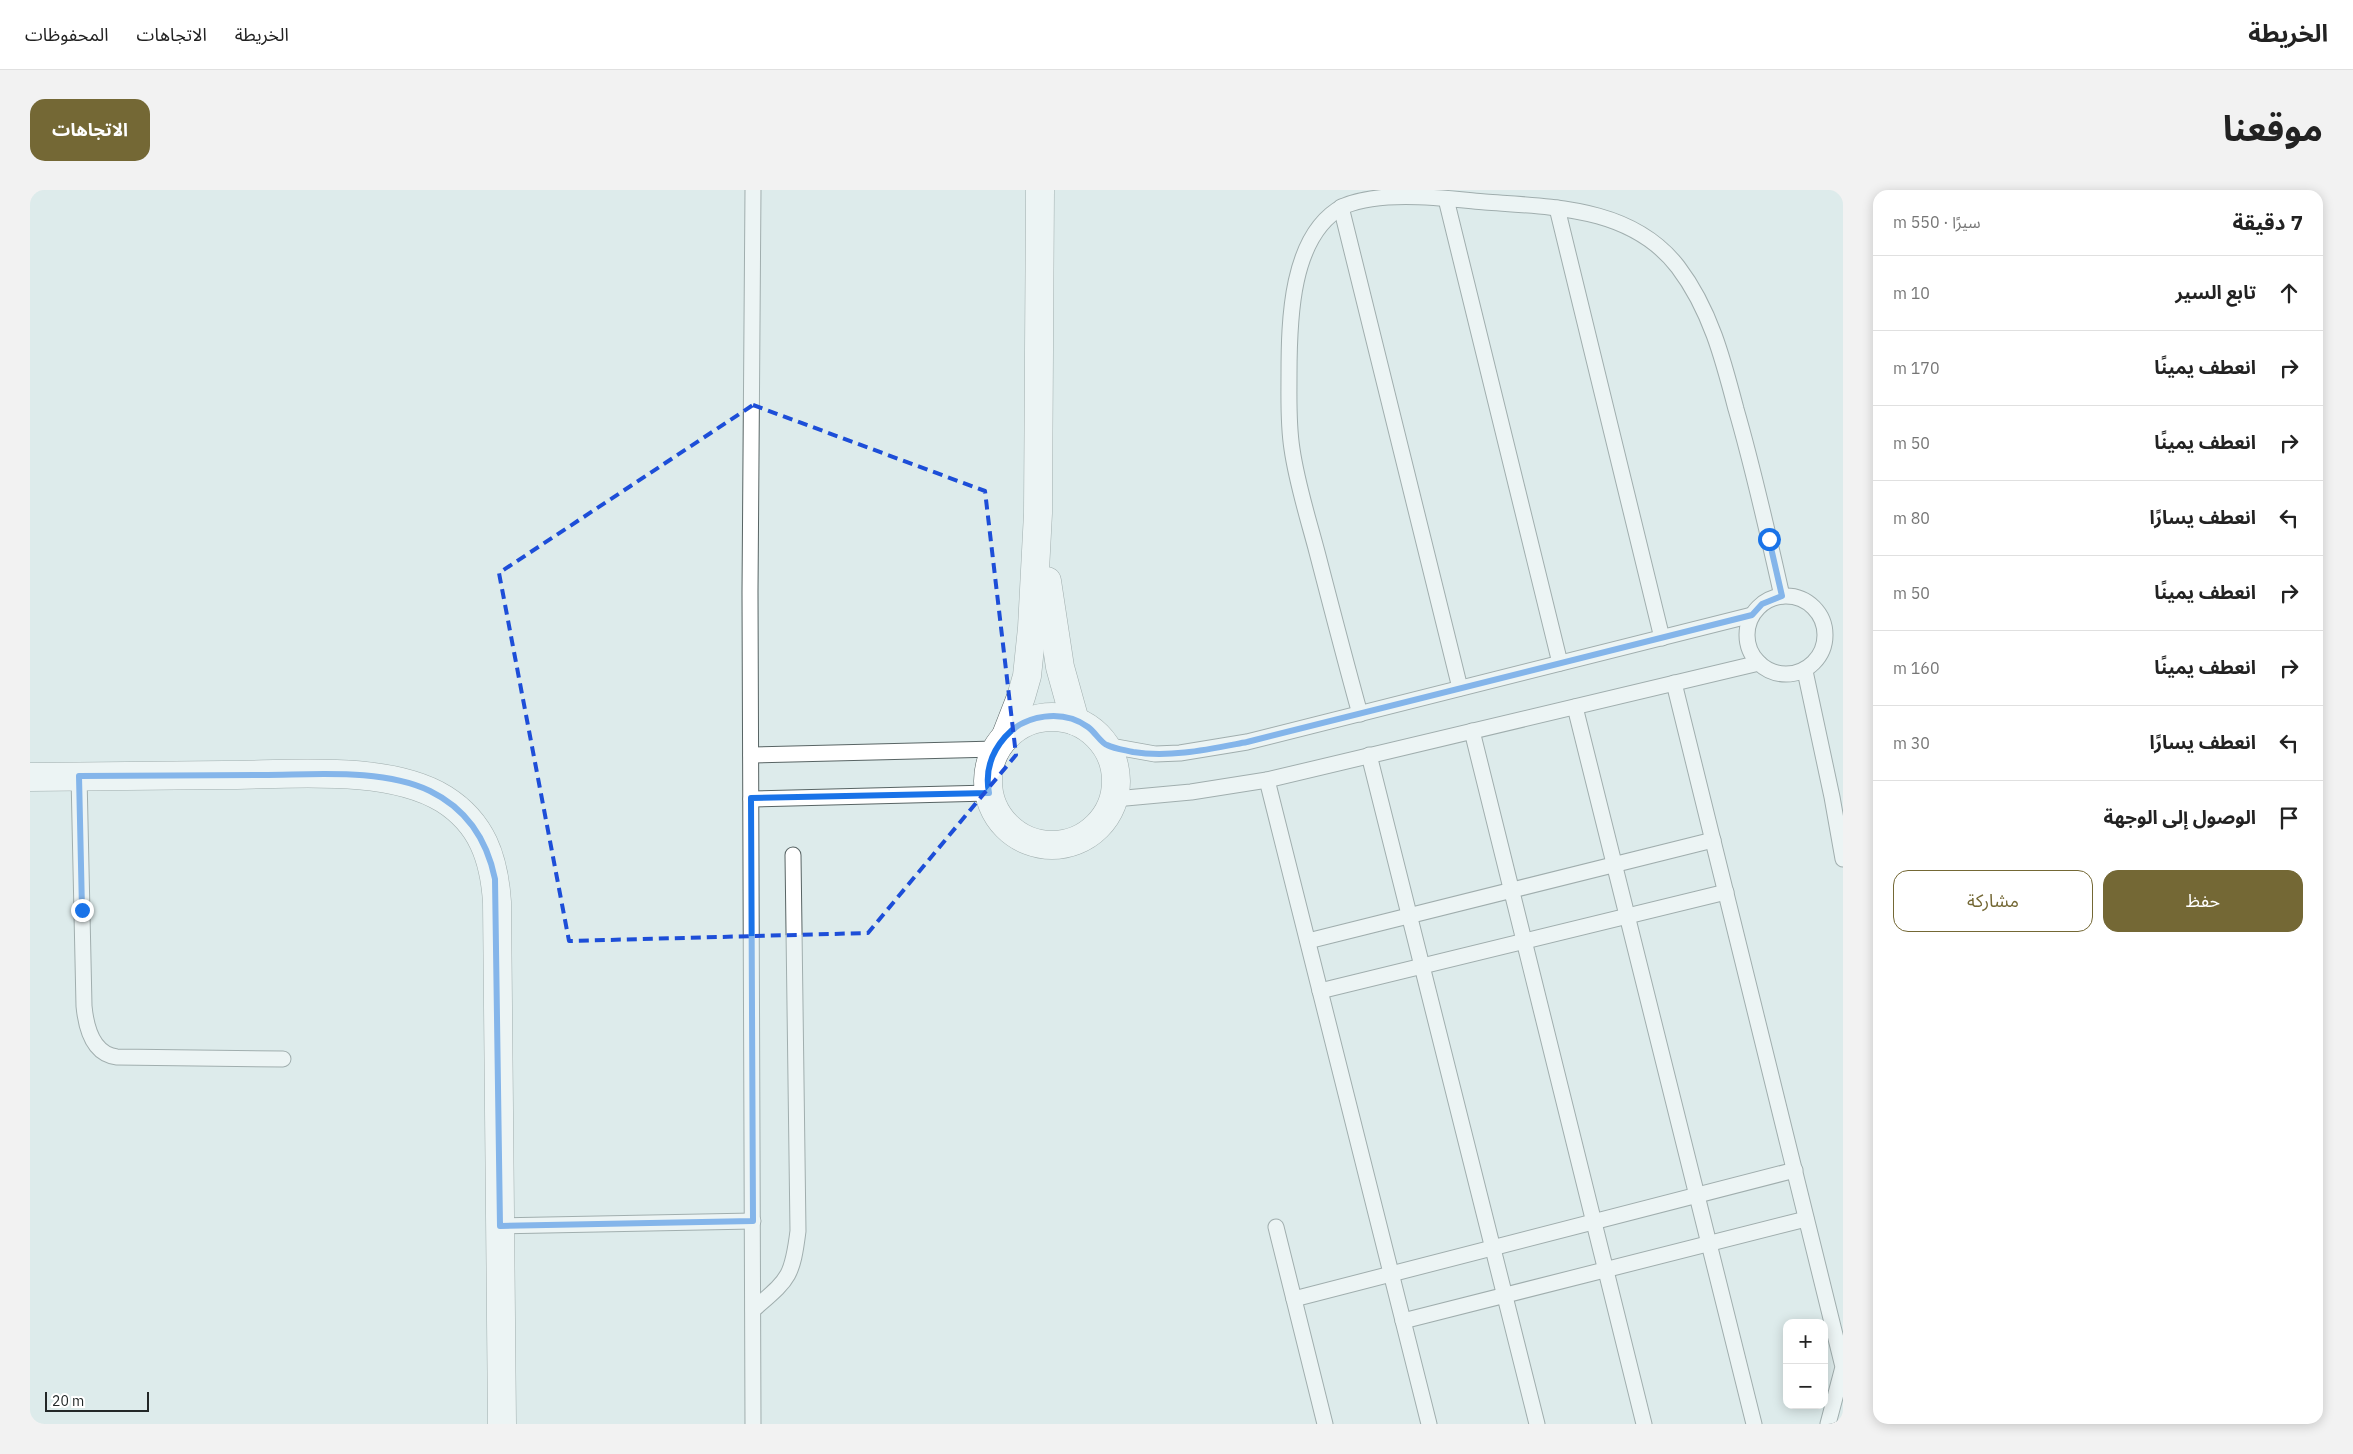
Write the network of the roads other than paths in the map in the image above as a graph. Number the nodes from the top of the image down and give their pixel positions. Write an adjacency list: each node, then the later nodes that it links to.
1 (753, 190): 21 (lane)
2 (1040, 190): 6 (street)
3 (1446, 199): 4 (lane); 5 (lane); 11 (lane)
4 (1340, 207): 14 (lane); 16 (lane)
5 (1556, 208): 7 (lane); 9 (lane)
6 (1038, 513): 17 (street); 19 (street)
7 (1782, 596): 8 (lane); 12 (lane)
8 (1752, 615): 9 (lane); 10 (lane)
9 (1662, 638): 11 (lane)
10 (1759, 662): 12 (lane); 13 (lane)
11 (1560, 663): 14 (lane)
12 (1805, 671): 31 (lane)
13 (1674, 683): 15 (lane); 29 (lane)
14 (1460, 688): 16 (lane)
15 (1575, 707): 18 (lane); 32 (lane)
16 (1360, 714): 20 (lane)
17 (1075, 721): 19 (street); 20 (street)
18 (1472, 731): 22 (lane); 33 (lane)
19 (1000, 743): 21 (lane); 26 (street)
20 (1105, 745): 28 (street)
21 (751, 755): 27 (lane)
22 (1369, 755): 25 (lane); 35 (lane)
23 (79, 776): 24 (street); 41 (lane); 47 (street)
24 (30, 777)
25 (1267, 780): 28 (lane); 37 (lane)
26 (989, 793): 27 (lane); 28 (street)
27 (751, 798): 45 (lane)
28 (1115, 799)
29 (1713, 840): 32 (lane); 34 (lane)
30 (793, 855): 55 (lane)
31 (1843, 859)
32 (1614, 865): 33 (lane); 36 (lane)
33 (1512, 890): 35 (lane); 38 (lane)
34 (1726, 892): 36 (lane); 42 (lane)
35 (1409, 916): 37 (lane); 39 (lane)
36 (1626, 916): 38 (lane); 43 (lane)
37 (1308, 941): 40 (lane)
38 (1524, 941): 39 (lane); 46 (lane)
39 (1422, 966): 40 (lane); 50 (lane)
40 (1320, 991): 52 (lane)
41 (283, 1059)
42 (1795, 1170): 43 (lane); 44 (lane)
43 (1697, 1195): 46 (lane); 49 (lane)
44 (1806, 1219): 49 (lane); 57 (lane)
45 (753, 1221): 47 (lane); 55 (lane)
46 (1594, 1222): 50 (lane); 51 (lane)
47 (500, 1226): 58 (street)
48 (1276, 1228): 54 (lane)
49 (1709, 1243): 51 (lane); 64 (lane)
50 (1493, 1248): 52 (lane); 53 (lane)
51 (1606, 1270): 53 (lane); 63 (lane)
52 (1391, 1274): 54 (lane); 56 (lane)
53 (1505, 1295): 56 (lane); 62 (lane)
54 (1294, 1299): 60 (lane)
55 (753, 1310): 59 (lane)
56 (1403, 1321): 61 (lane)
57 (1843, 1367): 65 (lane)
58 (502, 1424)
59 (753, 1424)
60 (1325, 1424)
61 (1429, 1424)
62 (1537, 1424)
63 (1644, 1424)
64 (1754, 1424)
65 (1828, 1424)

